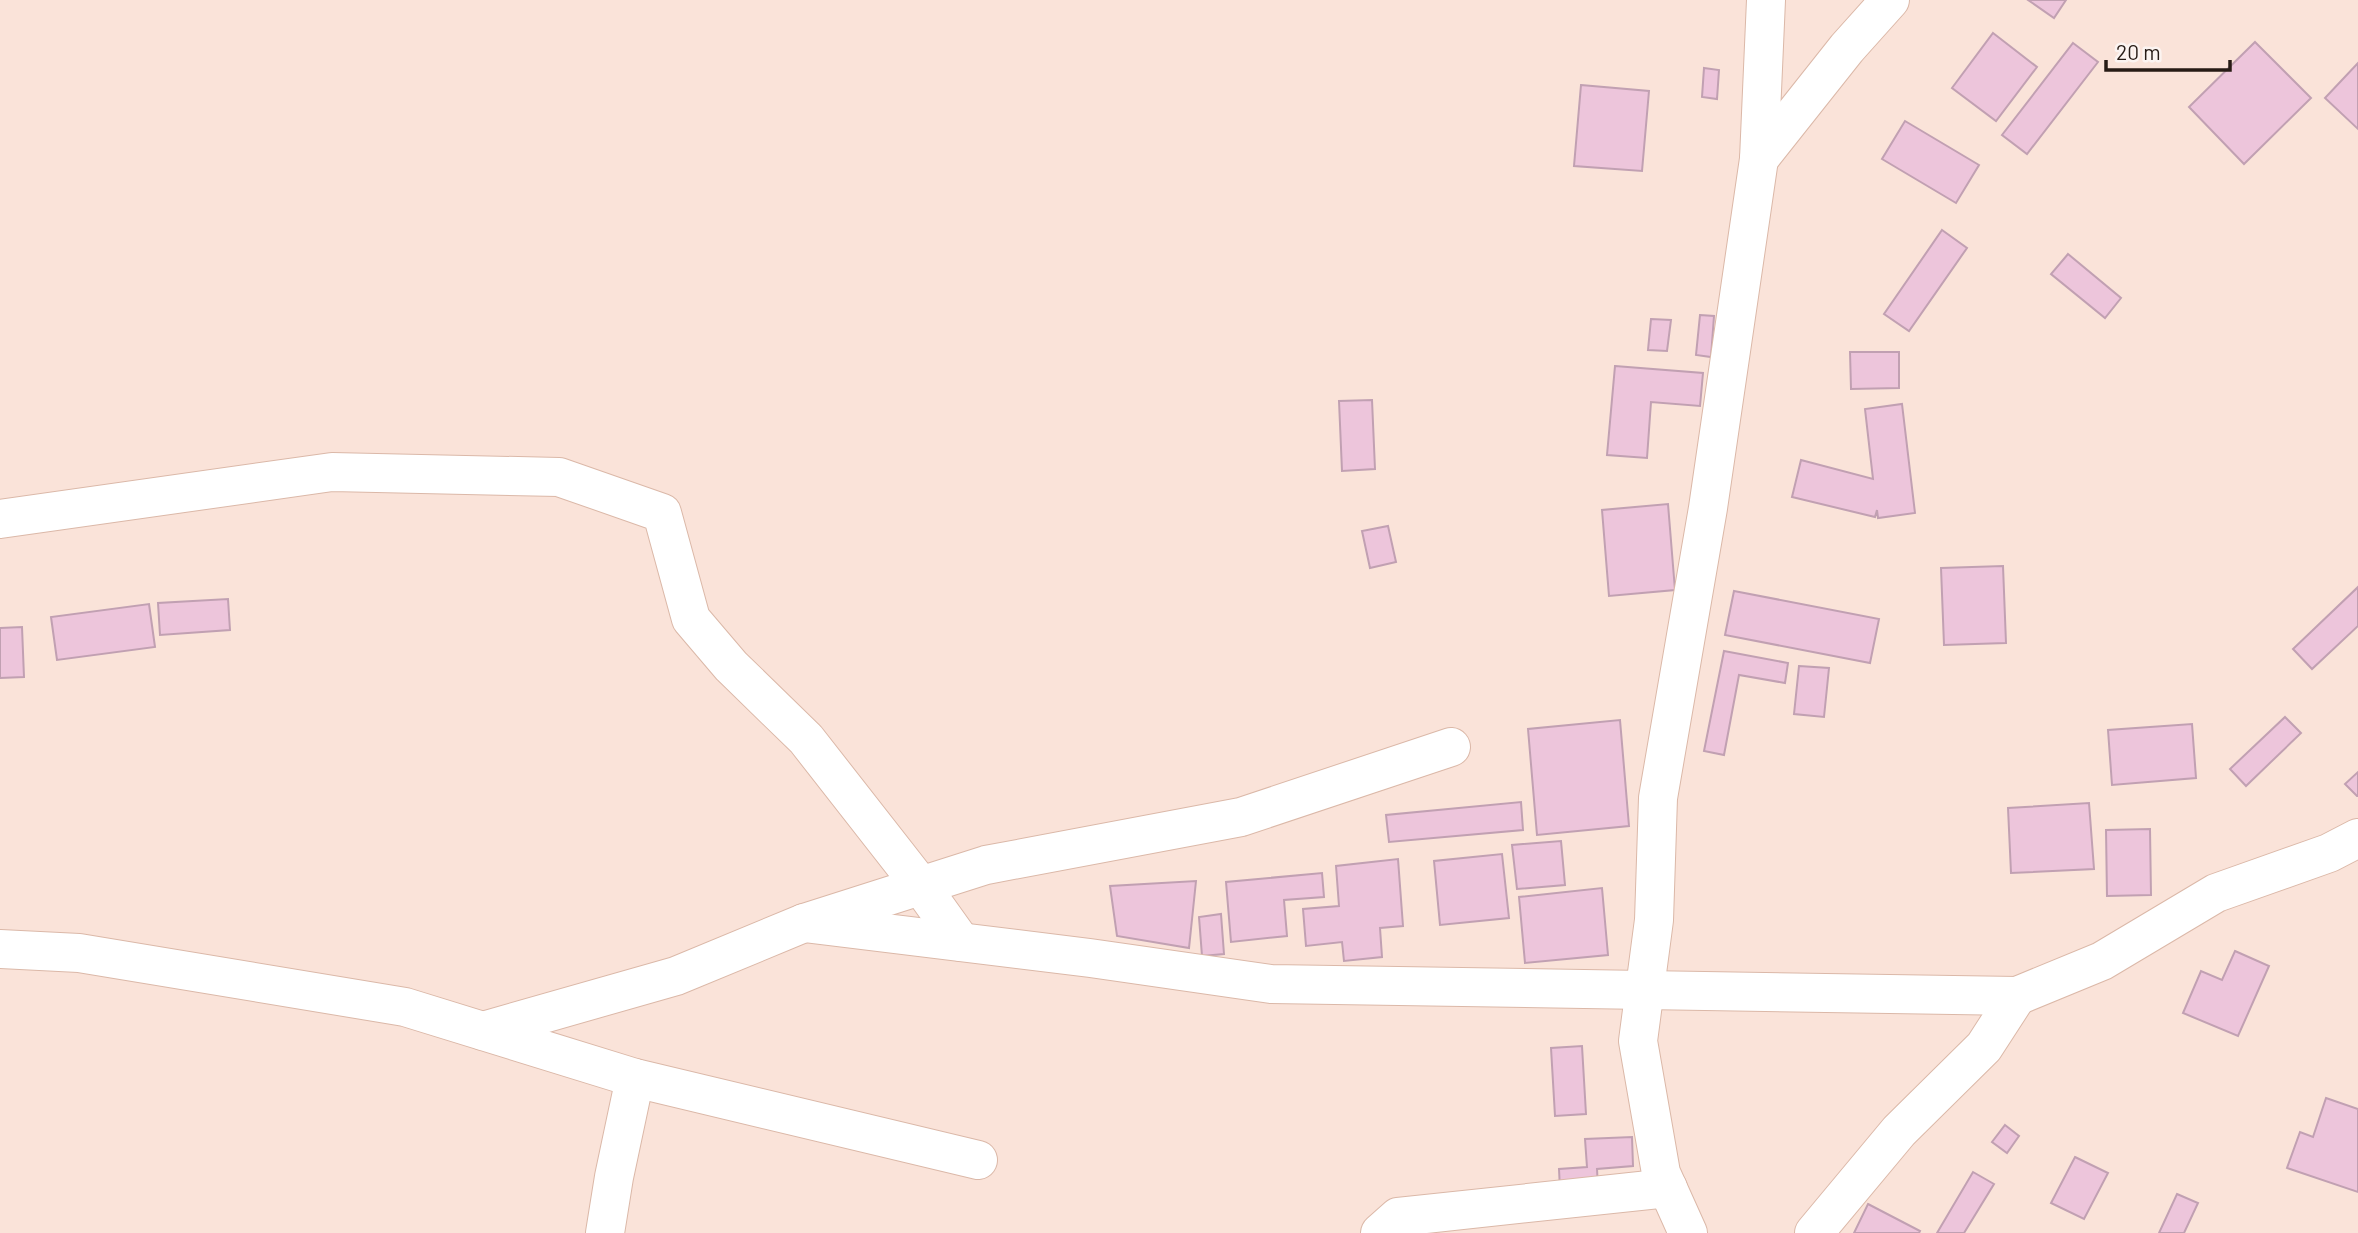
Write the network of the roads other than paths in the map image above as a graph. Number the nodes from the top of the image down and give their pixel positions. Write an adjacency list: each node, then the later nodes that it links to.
1 (1766, 0): 3 (street)
2 (1890, 0): 3 (street)
3 (1759, 159): 11 (street)
4 (0, 519): 7 (street)
5 (1451, 747): 7 (street)
6 (2358, 838): 12 (street)
7 (921, 886): 8 (street); 9 (street)
8 (804, 923): 9 (street); 13 (street)
9 (961, 942): 11 (street)
10 (0, 949): 13 (street)
11 (1644, 989): 12 (street); 16 (street)
12 (2017, 996): 17 (street)
13 (483, 1031): 14 (street)
14 (635, 1078): 15 (street); 18 (street)
15 (978, 1160)
16 (1668, 1188): 19 (street); 20 (street)
17 (1827, 1230)
18 (605, 1233)
19 (1380, 1233)
20 (1688, 1233)

